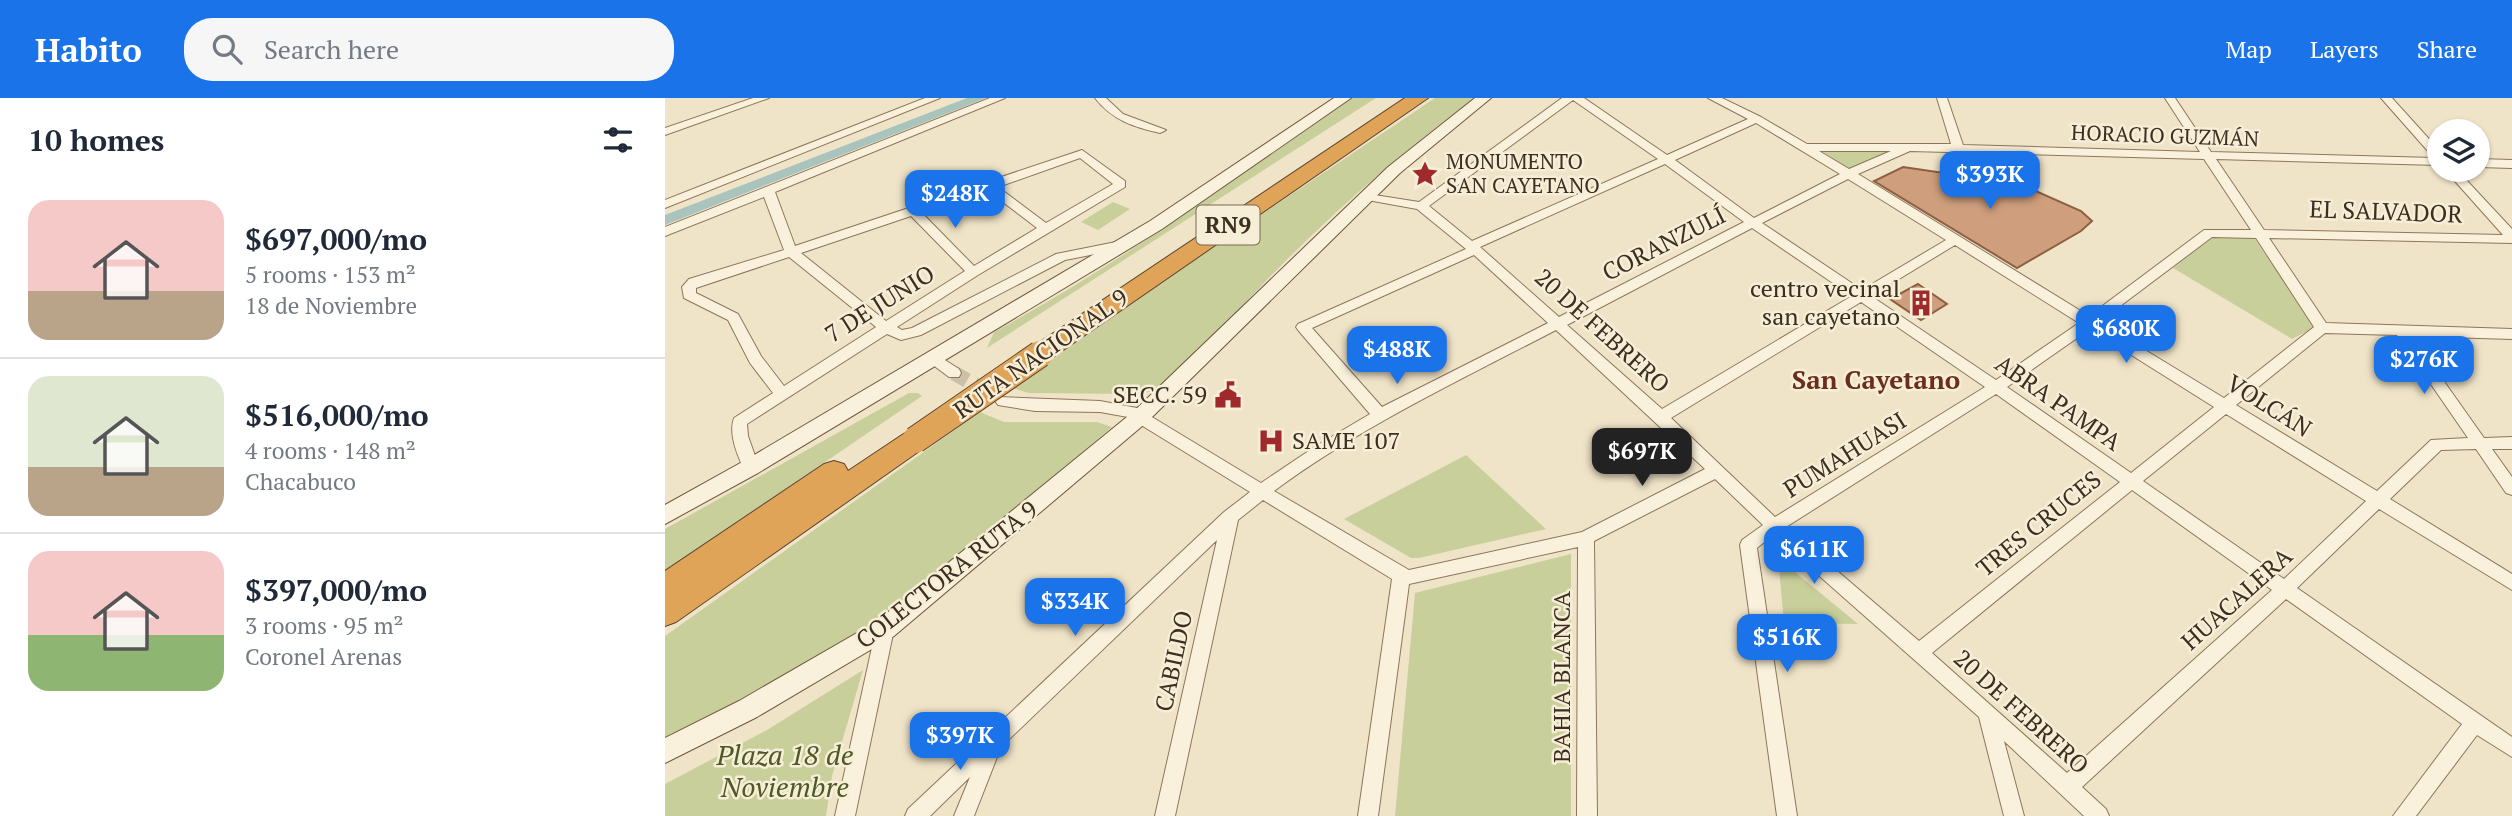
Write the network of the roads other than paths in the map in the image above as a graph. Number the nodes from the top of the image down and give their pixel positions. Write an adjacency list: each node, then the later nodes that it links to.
1 (764, 98): 17 (street)
2 (935, 98): 18 (street)
3 (999, 98): 23 (street)
4 (1100, 98): 16 (street)
5 (1344, 98): 43 (street)
6 (1396, 98): 54 (highway, RUTA NACIONAL 9 / RN9)
7 (1418, 98): 54 (highway, RUTA NACIONAL 9 / RN9)
8 (1484, 98): 33 (street, COLECTORA RUTA 9)
9 (1569, 98): 35 (street)
10 (1577, 98): 25 (street, ABRA PAMPA)
11 (1713, 98): 15 (street, VOLCÁN)
12 (1941, 98): 22 (street)
13 (2170, 98): 24 (street)
14 (2386, 98): 19 (street)
15 (1757, 119): 20 (street, VOLCÁN); 25 (street)
16 (1160, 130)
17 (665, 132)
18 (818, 145): 23 (street); 34 (street)
19 (2427, 146)
20 (1805, 147): 21 (street, HORACIO GUZMÁN); 29 (street, VOLCÁN)
21 (1910, 147): 22 (street, HORACIO GUZMÁN); 29 (street, CORANZULÍ)
22 (1958, 148): 24 (street, HORACIO GUZMÁN)
23 (837, 157): 32 (street)
24 (2209, 157): 26 (street, HORACIO GUZMÁN); 40 (street)
25 (1666, 159): 37 (street, ABRA PAMPA); 44 (street)
26 (2427, 160)
27 (2490, 163): 28 (street)
28 (2512, 164)
29 (1847, 174): 37 (street, CORANZULÍ); 42 (street, VOLCÁN)
30 (2462, 182): 41 (street)
31 (989, 186): 36 (street); 38 (street); 38 (street, 7 DE JUNIO)
32 (768, 191): 39 (street); 45 (street)
33 (1366, 197): 35 (street, 20 DE FEBRERO); 63 (street, COLECTORA RUTA 9)
34 (665, 204)
35 (1421, 206): 44 (street, 20 DE FEBRERO)
36 (913, 211): 45 (street); 46 (street)
37 (1753, 223): 47 (street, ABRA PAMPA); 49 (street, CORANZULÍ)
38 (1045, 228): 46 (street, 7 DE JUNIO)
39 (665, 232)
40 (2258, 232): 41 (street, EL SALVADOR); 48 (street, PUMAHUASI); 51 (street)
41 (2512, 238)
42 (1954, 241): 47 (street); 48 (street, VOLCÁN)
43 (1121, 245): 50 (street); 55 (street)
44 (1473, 248): 49 (street, 20 DE FEBRERO); 61 (street)
45 (791, 252): 50 (street); 58 (street)
46 (973, 272): 50 (street, 7 DE JUNIO)
47 (1861, 297): 57 (street, ABRA PAMPA); 62 (street)
48 (2090, 322): 57 (street, PUMAHUASI); 60 (street, VOLCÁN)
49 (1559, 324): 61 (street, CORANZULÍ); 62 (street, 20 DE FEBRERO)
50 (886, 327): 58 (street, 7 DE JUNIO)
51 (2322, 328): 52 (street); 60 (street, TRES CRUCES)
52 (2401, 331): 53 (street); 65 (street)
53 (2512, 334)
54 (1031, 349): 64 (highway, RUTA NACIONAL 9 / RN9, bridge)
55 (934, 358): 56 (street); 67 (street)
56 (954, 373)
57 (1996, 387): 69 (street, ABRA PAMPA); 75 (street, PUMAHUASI)
58 (781, 393): 67 (street, 7 DE JUNIO)
59 (1003, 401): 63 (street)
60 (2225, 406): 69 (street, TRES CRUCES); 72 (street, VOLCÁN)
61 (1380, 415): 71 (street, CORANZULÍ)
62 (1661, 417): 68 (street, 20 DE FEBRERO)
63 (1140, 418): 71 (street); 82 (street, COLECTORA RUTA 9)
64 (907, 434): 79 (highway, RUTA NACIONAL 9 / RN9); 81 (highway, RUTA NACIONAL 9 / RN9)
65 (2477, 442): 66 (street); 70 (street); 72 (street, HUACALERA)
66 (2512, 443)
67 (751, 467): 73 (street)
68 (1716, 471): 75 (street, 20 DE FEBRERO); 76 (street)
69 (2131, 482): 80 (street, ABRA PAMPA); 83 (street, TRES CRUCES)
70 (2512, 489)
71 (1261, 491): 74 (street, CORANZULÍ); 77 (street)
72 (2379, 501): 78 (street, VOLCÁN); 80 (street, HUACALERA)
73 (665, 515)
74 (1230, 517): 86 (street, CORANZULÍ); 93 (street, CABILDO)
75 (1774, 526): 83 (street, 20 DE FEBRERO); 96 (street, PUMAHUASI)
76 (1586, 538): 77 (street); 95 (street, BAHIA BLANCA)
77 (1401, 576): 94 (street)
78 (2512, 583)
79 (665, 588)
80 (2285, 589): 85 (street, ABRA PAMPA); 89 (street, HUACALERA)
81 (665, 612)
82 (885, 629): 88 (street, COLECTORA RUTA 9); 90 (street)
83 (1918, 653): 84 (street, 20 DE FEBRERO)
84 (1987, 712): 89 (street, 20 DE FEBRERO); 97 (street)
85 (2475, 722): 87 (street, ABRA PAMPA); 99 (street)
86 (994, 743): 91 (street, CORANZULÍ); 92 (street)
87 (2512, 748)
88 (665, 751)
89 (2067, 787): 98 (street, 20 DE FEBRERO)
90 (845, 816)
91 (915, 816)
92 (964, 816)
93 (1165, 816)
94 (1368, 816)
95 (1587, 816)
96 (1787, 816)
97 (2014, 816)
98 (2099, 816)
99 (2403, 816)

